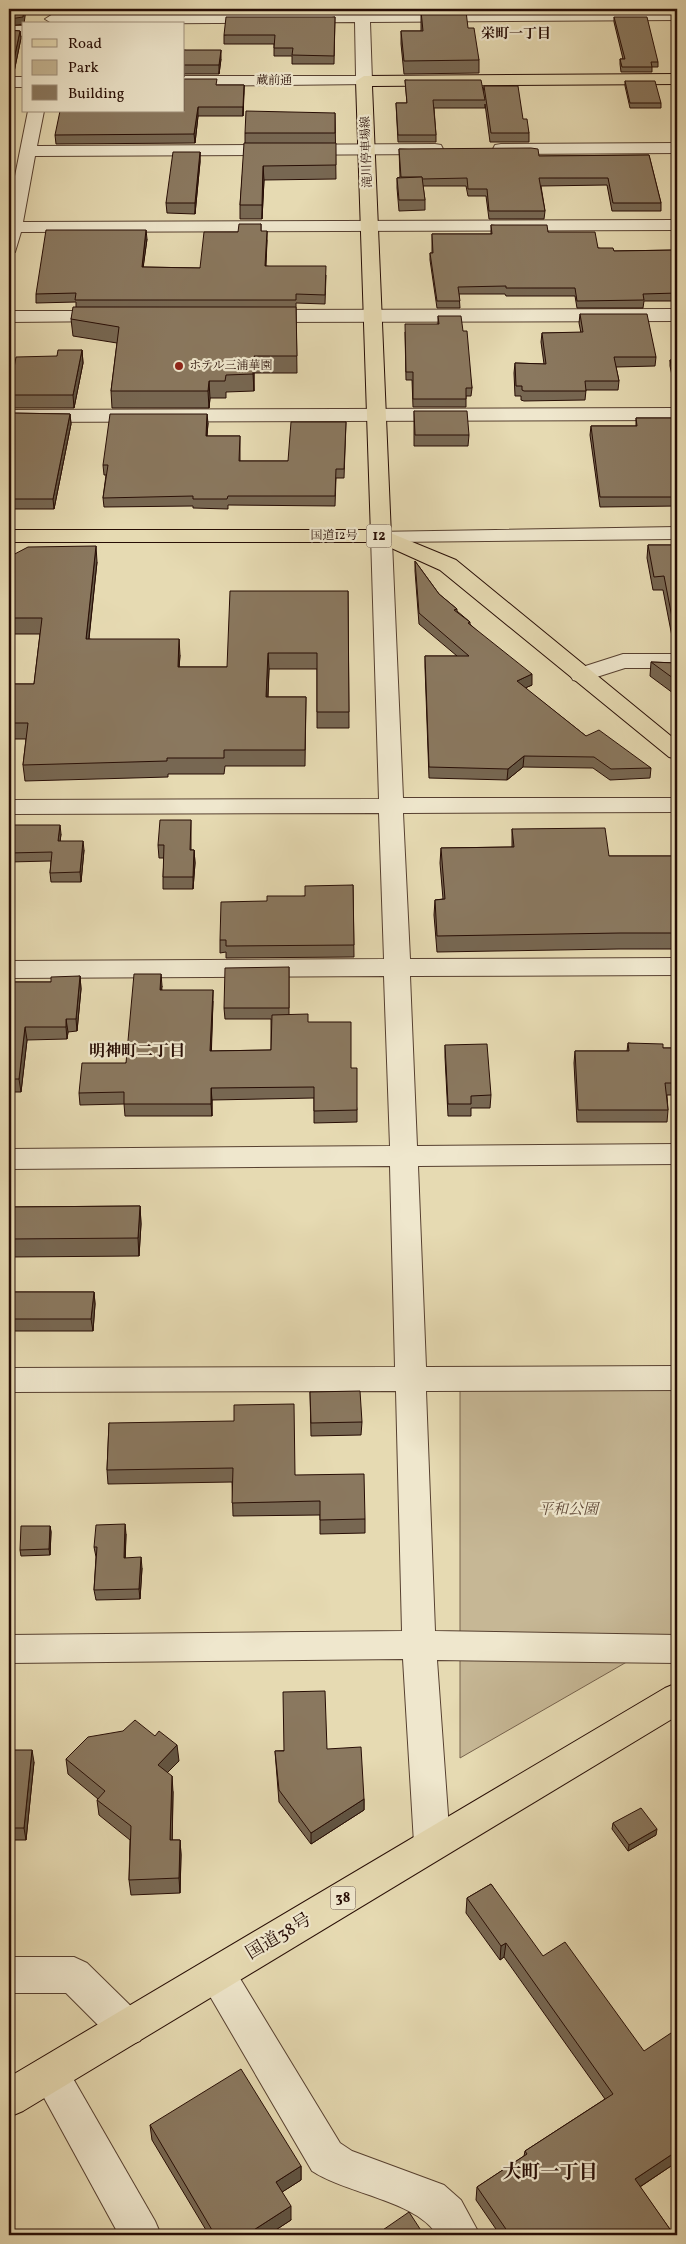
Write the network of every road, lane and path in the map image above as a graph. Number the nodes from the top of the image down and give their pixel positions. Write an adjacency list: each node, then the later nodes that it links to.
1 (363, 13): 2 (street); 3 (street); 8 (street)
2 (673, 14): 6 (street)
3 (53, 17)
4 (9, 31): 5 (street)
5 (22, 31)
6 (677, 34)
7 (677, 79): 8 (main road)
8 (364, 80): 9 (street, 蔵前通); 16 (main road, 滝川停車場線)
9 (185, 81)
10 (9, 82): 11 (street)
11 (22, 82)
12 (36, 112): 17 (street)
13 (677, 148): 15 (street)
14 (454, 149): 16 (street)
15 (483, 149)
16 (367, 150): 17 (street); 19 (main road, 滝川停車場線)
17 (27, 151): 20 (street)
18 (677, 225): 19 (street)
19 (370, 226): 20 (street); 22 (main road, 滝川停車場線)
20 (13, 227): 21 (street)
21 (9, 248)
22 (374, 315): 23 (street); 24 (street); 28 (main road, 滝川停車場線)
23 (677, 315)
24 (243, 316)
25 (9, 317): 26 (street)
26 (126, 317)
27 (677, 414): 28 (street)
28 (377, 415): 29 (street); 32 (main road, 滝川停車場線)
29 (9, 416)
30 (677, 533): 32 (street)
31 (9, 536): 32 (main road, 国道12号 / 12)
32 (381, 536): 34 (main road, 国道12号 / 12); 36 (street)
33 (677, 661): 34 (street)
34 (581, 674): 35 (main road, 国道12号 / 12)
35 (677, 752)
36 (390, 804): 37 (street); 38 (street); 40 (street)
37 (677, 805)
38 (9, 807)
39 (677, 966): 40 (street)
40 (396, 968): 41 (street); 43 (street)
41 (9, 970)
42 (677, 1154): 43 (street)
43 (404, 1157): 44 (street); 45 (street)
44 (9, 1159)
45 (409, 1377): 46 (street); 47 (street); 48 (street)
46 (677, 1378)
47 (9, 1380)
48 (418, 1645): 49 (street); 50 (street); 52 (street)
49 (9, 1649)
50 (677, 1649)
51 (677, 1698): 52 (main road, 国道38号 / 38)
52 (432, 1843): 53 (main road, 国道38号 / 38)
53 (217, 1974): 55 (main road, 国道38号 / 38); 59 (street)
54 (9, 1975): 55 (street)
55 (127, 2028): 56 (main road, 国道38号 / 38)
56 (50, 2074): 57 (main road, 国道38号 / 38); 58 (street)
57 (9, 2098)
58 (141, 2235)
59 (460, 2235)

